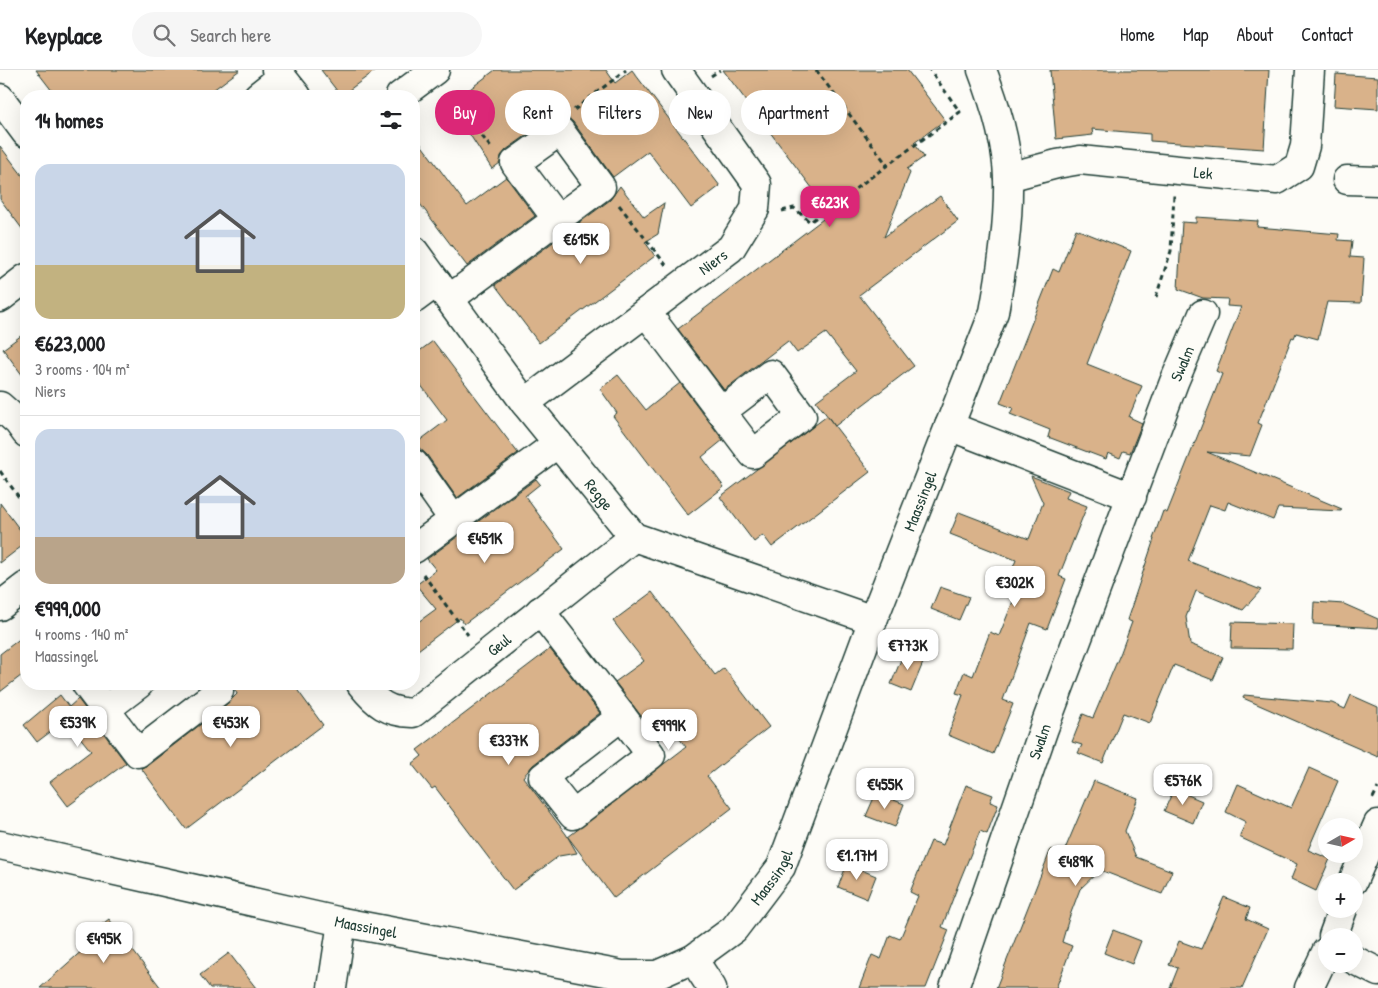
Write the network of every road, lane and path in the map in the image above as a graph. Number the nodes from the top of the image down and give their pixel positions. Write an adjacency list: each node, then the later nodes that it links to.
1 (626, 70): 12 (path)
2 (676, 70): 23 (street, Niers)
3 (816, 70): 17 (path)
4 (930, 70): 17 (path)
5 (982, 70): 19 (street, Maassingel)
6 (1310, 70): 18 (street, Lek)
7 (434, 71): 10 (street); 16 (path)
8 (285, 81): 9 (street)
9 (269, 90)
10 (408, 90)
11 (0, 98): 13 (street)
12 (571, 112)
13 (20, 125)
14 (554, 135): 16 (street)
15 (563, 135): 22 (street)
16 (516, 163): 24 (street)
17 (888, 166): 23 (path)
18 (1175, 169): 19 (street, Lek); 29 (path)
19 (1008, 177): 38 (street, Maassingel)
20 (1347, 180): 21 (street)
21 (1378, 181)
22 (601, 187): 24 (street); 27 (path)
23 (749, 219): 27 (street, Niers)
24 (557, 220): 28 (street)
25 (420, 259): 28 (street, Regge)
26 (20, 283): 31 (street)
27 (682, 285): 32 (street, Niers)
28 (443, 290): 30 (street); 34 (street, Regge)
29 (1156, 296)
30 (420, 297)
31 (0, 298)
32 (646, 312): 34 (street, Niers); 36 (street)
33 (1203, 314): 42 (street, Swalm)
34 (525, 402): 39 (street, Regge)
35 (0, 406): 37 (street)
36 (721, 412)
37 (20, 425)
38 (949, 426): 42 (street); 49 (street, Maassingel)
39 (558, 443): 44 (street); 45 (street, Regge)
40 (0, 471): 43 (path)
41 (420, 472): 44 (street)
42 (1132, 497): 67 (street, Swalm)
43 (20, 499)
44 (454, 519): 46 (street)
45 (634, 537): 48 (street, Geul); 49 (street)
46 (420, 559)
47 (420, 564): 50 (path)
48 (540, 611): 50 (street, Geul); 56 (street)
49 (873, 620): 61 (street, Maassingel)
50 (484, 656): 54 (street, Geul)
51 (91, 690): 55 (street)
52 (131, 690): 55 (street)
53 (218, 690): 55 (street)
54 (366, 690)
55 (106, 709)
56 (622, 716)
57 (1378, 824): 59 (street)
58 (0, 845): 60 (street, Maassingel)
59 (1357, 873)
60 (342, 922): 61 (street, Maassingel); 65 (street)
61 (693, 959): 66 (street)
62 (1363, 964): 64 (street)
63 (1318, 969): 68 (street)
64 (1378, 972)
65 (332, 988)
66 (712, 988)
67 (954, 988)
68 (1309, 988)

